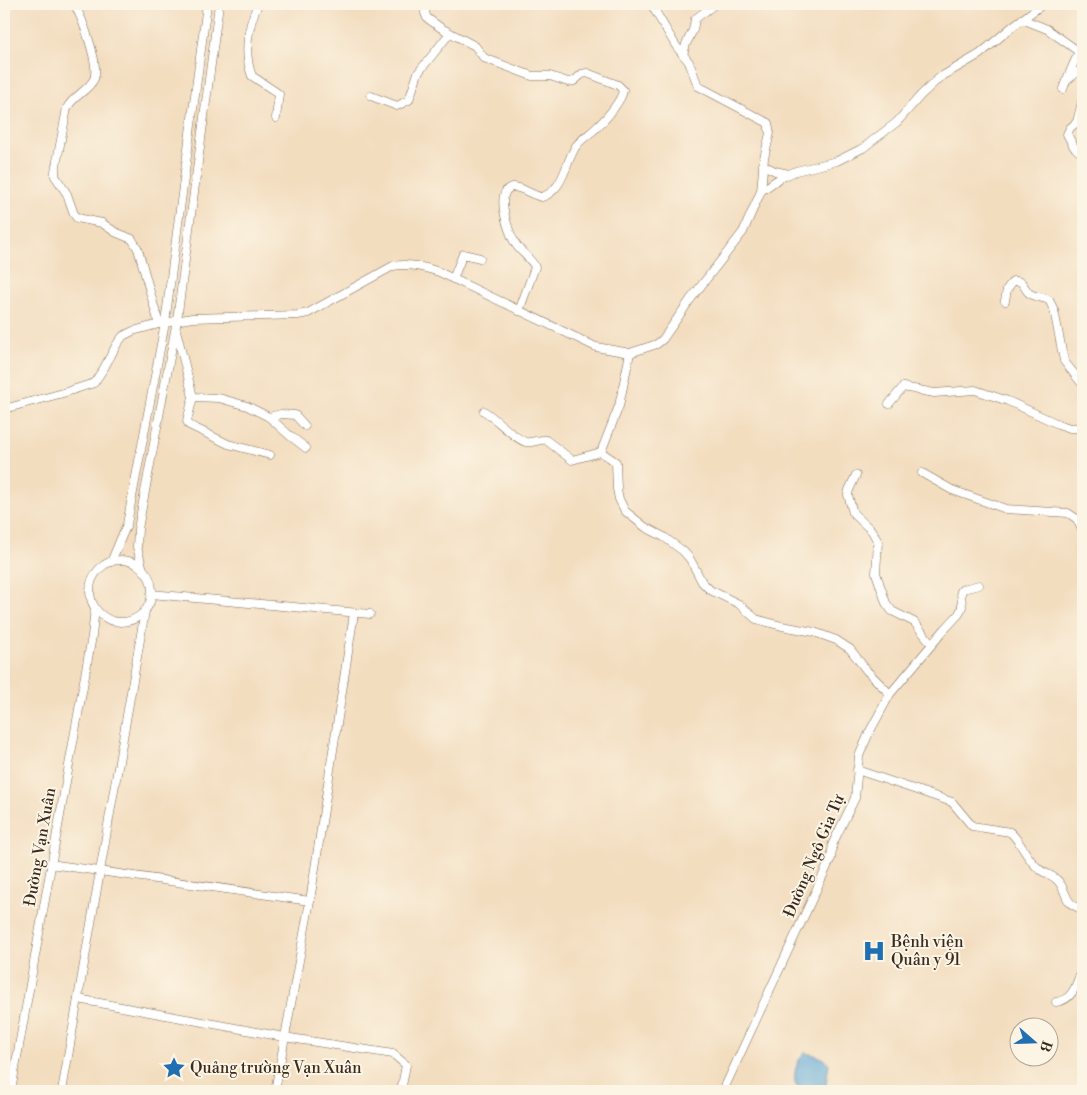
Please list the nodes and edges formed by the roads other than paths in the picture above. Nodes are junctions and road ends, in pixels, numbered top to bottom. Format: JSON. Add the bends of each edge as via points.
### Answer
{"nodes":[{"id":1,"x":74,"y":4,"type":"edge"},
{"id":2,"x":207,"y":4,"type":"edge"},
{"id":3,"x":219,"y":4,"type":"edge"},
{"id":4,"x":258,"y":4,"type":"edge"},
{"id":5,"x":426,"y":4,"type":"edge"},
{"id":6,"x":651,"y":4,"type":"edge"},
{"id":7,"x":715,"y":4,"type":"edge"},
{"id":8,"x":1041,"y":4,"type":"edge"},
{"id":9,"x":1022,"y":19,"type":"junction"},
{"id":10,"x":450,"y":33,"type":"junction"},
{"id":11,"x":683,"y":55,"type":"junction"},
{"id":12,"x":1083,"y":68,"type":"edge"},
{"id":13,"x":371,"y":96,"type":"dead end"},
{"id":14,"x":1082,"y":102,"type":"edge"},
{"id":15,"x":276,"y":118,"type":"dead end"},
{"id":16,"x":1083,"y":155,"type":"edge"},
{"id":17,"x":763,"y":165,"type":"junction"},
{"id":18,"x":789,"y":174,"type":"junction"},
{"id":19,"x":761,"y":191,"type":"junction"},
{"id":20,"x":480,"y":258,"type":"dead end"},
{"id":21,"x":453,"y":279,"type":"junction"},
{"id":22,"x":1005,"y":301,"type":"dead end"},
{"id":23,"x":519,"y":311,"type":"junction"},
{"id":24,"x":162,"y":323,"type":"junction"},
{"id":25,"x":176,"y":324,"type":"junction"},
{"id":26,"x":630,"y":353,"type":"junction"},
{"id":27,"x":1083,"y":385,"type":"edge"},
{"id":28,"x":193,"y":397,"type":"junction"},
{"id":29,"x":889,"y":404,"type":"dead end"},
{"id":30,"x":4,"y":408,"type":"edge"},
{"id":31,"x":484,"y":411,"type":"dead end"},
{"id":32,"x":269,"y":417,"type":"junction"},
{"id":33,"x":1083,"y":425,"type":"edge"},
{"id":34,"x":305,"y":426,"type":"dead end"},
{"id":35,"x":306,"y":448,"type":"dead end"},
{"id":36,"x":602,"y":452,"type":"junction"},
{"id":37,"x":270,"y":455,"type":"dead end"},
{"id":38,"x":922,"y":473,"type":"dead end"},
{"id":39,"x":856,"y":475,"type":"dead end"},
{"id":40,"x":1083,"y":532,"type":"edge"},
{"id":41,"x":111,"y":562,"type":"junction"},
{"id":42,"x":144,"y":570,"type":"junction"},
{"id":43,"x":979,"y":585,"type":"dead end"},
{"id":44,"x":151,"y":594,"type":"junction"},
{"id":45,"x":95,"y":608,"type":"junction"},
{"id":46,"x":145,"y":611,"type":"junction"},
{"id":47,"x":354,"y":613,"type":"junction"},
{"id":48,"x":370,"y":614,"type":"dead end"},
{"id":49,"x":932,"y":644,"type":"junction"},
{"id":50,"x":890,"y":694,"type":"junction"},
{"id":51,"x":857,"y":770,"type":"junction"},
{"id":52,"x":50,"y":864,"type":"junction"},
{"id":53,"x":99,"y":870,"type":"junction"},
{"id":54,"x":310,"y":901,"type":"junction"},
{"id":55,"x":1083,"y":909,"type":"edge"},
{"id":56,"x":1083,"y":965,"type":"edge"},
{"id":57,"x":78,"y":999,"type":"junction"},
{"id":58,"x":1056,"y":1002,"type":"dead end"},
{"id":59,"x":284,"y":1037,"type":"junction"},
{"id":60,"x":11,"y":1091,"type":"edge"},
{"id":61,"x":62,"y":1091,"type":"edge"},
{"id":62,"x":275,"y":1091,"type":"edge"},
{"id":63,"x":401,"y":1091,"type":"edge"},
{"id":64,"x":723,"y":1091,"type":"edge"}],
"edges":[{"from":1,"to":24,"type":"street","via":[[89,41],[95,73],[93,81],[67,108],[55,176],[77,218],[102,223],[132,239]]},
{"from":2,"to":24,"type":"street"},
{"from":3,"to":25,"type":"street"},
{"from":4,"to":15,"type":"street","via":[[247,49],[252,76],[279,94]]},
{"from":5,"to":10,"type":"street","via":[[428,18]]},
{"from":6,"to":11,"type":"street"},
{"from":7,"to":11,"type":"street","via":[[695,19]]},
{"from":8,"to":9,"type":"street"},
{"from":9,"to":12,"type":"street","via":[[1047,29],[1078,51],[1065,85]]},
{"from":9,"to":18,"type":"street","via":[[980,54],[939,78],[897,122],[863,148],[837,161]]},
{"from":10,"to":13,"type":"street","via":[[418,73],[409,100],[397,106]]},
{"from":10,"to":23,"type":"street","via":[[475,46],[484,58],[532,76],[550,76],[571,82],[587,73],[623,90],[621,98],[602,122],[577,145],[551,193],[542,197],[514,187],[504,192],[503,206],[510,233],[535,267]]},
{"from":11,"to":17,"type":"street","via":[[698,86],[768,123],[770,133]]},
{"from":14,"to":16,"type":"street","via":[[1077,122],[1067,134]]},
{"from":17,"to":18,"type":"street"},
{"from":17,"to":19,"type":"street"},
{"from":18,"to":19,"type":"street"},
{"from":19,"to":26,"type":"street","via":[[743,232],[664,339]]},
{"from":20,"to":21,"type":"street","via":[[463,254]]},
{"from":21,"to":23,"type":"street"},
{"from":21,"to":25,"type":"street","via":[[416,265],[393,266],[308,313]]},
{"from":22,"to":27,"type":"street","via":[[1007,289],[1019,280],[1029,293],[1049,300],[1064,360]]},
{"from":23,"to":26,"type":"street","via":[[596,347]]},
{"from":24,"to":25,"type":"street"},
{"from":24,"to":30,"type":"street","via":[[123,336],[94,382]]},
{"from":24,"to":41,"type":"street","via":[[127,524]]},
{"from":25,"to":28,"type":"street"},
{"from":25,"to":42,"type":"street","via":[[138,529],[137,547]]},
{"from":26,"to":36,"type":"street","via":[[619,406]]},
{"from":28,"to":32,"type":"street","via":[[225,399]]},
{"from":28,"to":37,"type":"street","via":[[187,421],[189,425],[228,444]]},
{"from":29,"to":33,"type":"street","via":[[903,387],[934,394],[972,390],[1008,401],[1064,426],[1078,428]]},
{"from":31,"to":36,"type":"street","via":[[522,440],[546,440],[572,460]]},
{"from":32,"to":34,"type":"street","via":[[295,415]]},
{"from":32,"to":35,"type":"street"},
{"from":36,"to":50,"type":"street","via":[[616,462],[620,502],[628,514],[687,555],[710,590],[739,604],[756,619],[836,640],[850,649],[867,672]]},
{"from":38,"to":40,"type":"street","via":[[952,490],[1006,508],[1068,513],[1077,519]]},
{"from":39,"to":49,"type":"street","via":[[848,495],[853,513],[872,530],[878,542],[876,573],[886,603],[892,611],[914,622]]},
{"from":41,"to":42,"type":"street","via":[[122,560]]},
{"from":41,"to":45,"type":"street","via":[[103,566],[92,581],[91,600]]},
{"from":42,"to":44,"type":"street","via":[[150,581]]},
{"from":43,"to":49,"type":"street","name":"Đường Ngô Gia Tự","via":[[961,591],[962,611]]},
{"from":44,"to":46,"type":"street"},
{"from":44,"to":47,"type":"street"},
{"from":45,"to":46,"type":"street","via":[[101,615],[119,622],[129,621]]},
{"from":45,"to":52,"type":"street","name":"Đường Vạn Xuân"},
{"from":46,"to":53,"type":"street"},
{"from":47,"to":48,"type":"street"},
{"from":47,"to":54,"type":"street"},
{"from":49,"to":50,"type":"street","name":"Đường Ngô Gia Tự"},
{"from":50,"to":51,"type":"street","name":"Đường Ngô Gia Tự","via":[[859,756]]},
{"from":51,"to":55,"type":"street","via":[[952,802],[972,826],[1010,832],[1039,869],[1059,882],[1071,905]]},
{"from":51,"to":64,"type":"street","name":"Đường Ngô Gia Tự","via":[[855,798],[833,844],[831,858]]},
{"from":52,"to":53,"type":"street"},
{"from":52,"to":60,"type":"street","name":"Đường Vạn Xuân"},
{"from":53,"to":54,"type":"street"},
{"from":53,"to":57,"type":"street"},
{"from":54,"to":59,"type":"street"},
{"from":56,"to":58,"type":"street","via":[[1070,998]]},
{"from":57,"to":59,"type":"street"},
{"from":57,"to":61,"type":"street"},
{"from":59,"to":62,"type":"street"},
{"from":59,"to":63,"type":"street","via":[[393,1054],[406,1065]]}]}
